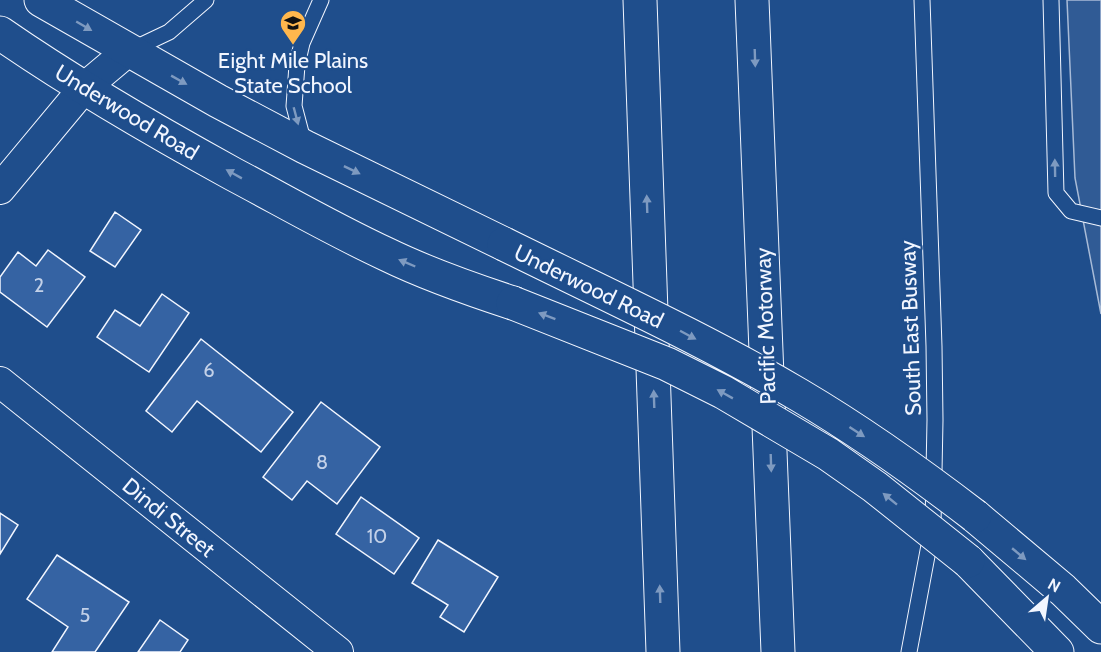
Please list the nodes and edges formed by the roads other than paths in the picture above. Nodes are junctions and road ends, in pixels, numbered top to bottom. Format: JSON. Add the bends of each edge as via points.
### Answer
{"nodes":[{"id":1,"x":40,"y":0,"type":"edge"},
{"id":2,"x":206,"y":0,"type":"edge"},
{"id":3,"x":321,"y":0,"type":"edge"},
{"id":4,"x":640,"y":0,"type":"edge"},
{"id":5,"x":752,"y":0,"type":"edge"},
{"id":6,"x":922,"y":0,"type":"edge"},
{"id":7,"x":1051,"y":0,"type":"edge"},
{"id":8,"x":0,"y":33,"type":"edge"},
{"id":9,"x":128,"y":51,"type":"junction"},
{"id":10,"x":84,"y":88,"type":"junction"},
{"id":11,"x":305,"y":147,"type":"junction"},
{"id":12,"x":0,"y":189,"type":"edge"},
{"id":13,"x":1101,"y":218,"type":"edge"},
{"id":14,"x":0,"y":382,"type":"edge"},
{"id":15,"x":1101,"y":627,"type":"edge"},
{"id":16,"x":338,"y":652,"type":"edge"},
{"id":17,"x":663,"y":652,"type":"edge"},
{"id":18,"x":778,"y":652,"type":"edge"},
{"id":19,"x":909,"y":652,"type":"edge"},
{"id":20,"x":1057,"y":652,"type":"edge"}],
"edges":[{"from":1,"to":9,"type":"main road","name":"Underwood Road","one_way":true},
{"from":2,"to":9,"type":"lane","via":[[169,32]]},
{"from":3,"to":11,"type":"lane","one_way":true,"via":[[297,65],[294,106]]},
{"from":17,"to":4,"type":"main road","one_way":true},
{"from":5,"to":18,"type":"main road","name":"Pacific Motorway","one_way":true},
{"from":6,"to":19,"type":"lane","name":"South East Busway","via":[[934,346],[933,524]]},
{"from":13,"to":7,"type":"lane","one_way":true,"via":[[1071,211],[1056,193]]},
{"from":8,"to":10,"type":"main road","name":"Underwood Road"},
{"from":9,"to":10,"type":"street"},
{"from":9,"to":11,"type":"main road","name":"Underwood Road","one_way":true},
{"from":10,"to":12,"type":"street"},
{"from":20,"to":10,"type":"main road","name":"Underwood Road","one_way":true,"bridge":true,"via":[[968,561],[875,487],[828,454],[723,392],[667,364],[461,286],[365,244],[191,152]]},
{"from":11,"to":15,"type":"main road","name":"Underwood Road","one_way":true,"bridge":true,"via":[[676,329],[799,395],[944,492],[1063,590]]},
{"from":14,"to":16,"type":"street","name":"Dindi Street"}]}
